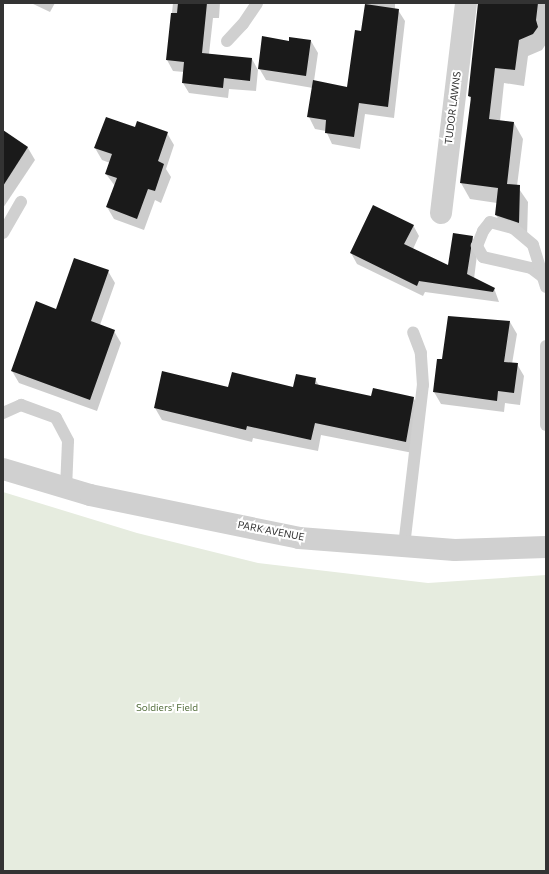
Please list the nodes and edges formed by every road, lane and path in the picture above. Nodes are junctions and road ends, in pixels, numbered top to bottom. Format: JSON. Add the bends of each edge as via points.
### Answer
{"nodes":[{"id":1,"x":257,"y":3,"type":"edge"},
{"id":2,"x":466,"y":3,"type":"edge"},
{"id":3,"x":227,"y":41,"type":"dead end"},
{"id":4,"x":21,"y":202,"type":"dead end"},
{"id":5,"x":441,"y":213,"type":"dead end"},
{"id":6,"x":3,"y":233,"type":"edge"},
{"id":7,"x":544,"y":282,"type":"edge"},
{"id":8,"x":413,"y":332,"type":"dead end"},
{"id":9,"x":546,"y":346,"type":"edge"},
{"id":10,"x":3,"y":413,"type":"edge"},
{"id":11,"x":546,"y":425,"type":"edge"},
{"id":12,"x":3,"y":469,"type":"edge"},
{"id":13,"x":66,"y":488,"type":"junction"},
{"id":14,"x":404,"y":546,"type":"junction"},
{"id":15,"x":546,"y":547,"type":"edge"}],
"edges":[{"from":1,"to":3,"type":"lane","via":[[244,24]]},
{"from":2,"to":5,"type":"street","name":"TUDOR LAWNS"},
{"from":4,"to":6,"type":"lane"},
{"from":7,"to":7,"type":"lane","via":[[531,268],[483,257],[477,246],[490,222],[513,228],[533,245]]},
{"from":8,"to":14,"type":"lane","via":[[421,353],[423,385]]},
{"from":9,"to":11,"type":"lane"},
{"from":10,"to":13,"type":"lane","via":[[21,405],[56,418],[68,441]]},
{"from":12,"to":13,"type":"street","name":"PARK AVENUE"},
{"from":13,"to":14,"type":"street","name":"PARK AVENUE","via":[[299,538]]},
{"from":14,"to":15,"type":"street","name":"PARK AVENUE","via":[[455,550]]}]}
